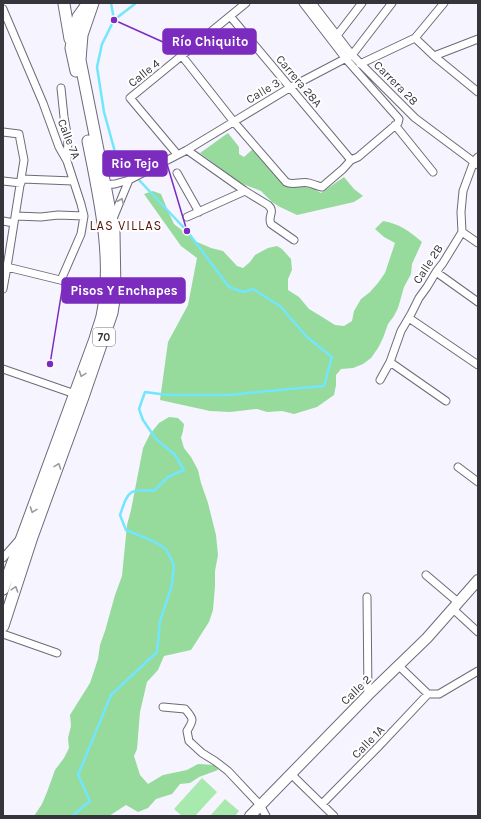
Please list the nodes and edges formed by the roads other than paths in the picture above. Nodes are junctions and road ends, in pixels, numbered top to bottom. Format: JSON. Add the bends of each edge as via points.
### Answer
{"nodes":[{"id":1,"x":88,"y":3,"type":"edge"},
{"id":2,"x":94,"y":3,"type":"edge"},
{"id":3,"x":246,"y":3,"type":"edge"},
{"id":4,"x":303,"y":3,"type":"edge"},
{"id":5,"x":362,"y":3,"type":"edge"},
{"id":6,"x":392,"y":3,"type":"edge"},
{"id":7,"x":444,"y":3,"type":"edge"},
{"id":8,"x":64,"y":4,"type":"edge"},
{"id":9,"x":314,"y":7,"type":"edge"},
{"id":10,"x":3,"y":9,"type":"edge"},
{"id":11,"x":230,"y":16,"type":"junction"},
{"id":12,"x":82,"y":19,"type":"junction"},
{"id":13,"x":335,"y":38,"type":"junction"},
{"id":14,"x":415,"y":38,"type":"junction"},
{"id":15,"x":478,"y":39,"type":"edge"},
{"id":16,"x":71,"y":48,"type":"junction"},
{"id":17,"x":182,"y":56,"type":"junction"},
{"id":18,"x":434,"y":56,"type":"junction"},
{"id":19,"x":349,"y":57,"type":"junction"},
{"id":20,"x":360,"y":64,"type":"junction"},
{"id":21,"x":291,"y":87,"type":"junction"},
{"id":22,"x":61,"y":88,"type":"dead end"},
{"id":23,"x":478,"y":92,"type":"edge"},
{"id":24,"x":234,"y":122,"type":"junction"},
{"id":25,"x":397,"y":123,"type":"junction"},
{"id":26,"x":3,"y":132,"type":"edge"},
{"id":27,"x":187,"y":150,"type":"junction"},
{"id":28,"x":177,"y":154,"type":"junction"},
{"id":29,"x":351,"y":160,"type":"junction"},
{"id":30,"x":67,"y":161,"type":"junction"},
{"id":31,"x":477,"y":161,"type":"edge"},
{"id":32,"x":434,"y":172,"type":"dead end"},
{"id":33,"x":177,"y":173,"type":"dead end"},
{"id":34,"x":130,"y":180,"type":"junction"},
{"id":35,"x":3,"y":181,"type":"edge"},
{"id":36,"x":22,"y":181,"type":"junction"},
{"id":37,"x":73,"y":181,"type":"junction"},
{"id":38,"x":101,"y":186,"type":"junction"},
{"id":39,"x":245,"y":191,"type":"junction"},
{"id":40,"x":199,"y":212,"type":"junction"},
{"id":41,"x":84,"y":216,"type":"junction"},
{"id":42,"x":187,"y":217,"type":"dead end"},
{"id":43,"x":15,"y":219,"type":"junction"},
{"id":44,"x":3,"y":221,"type":"edge"},
{"id":45,"x":112,"y":221,"type":"junction"},
{"id":46,"x":462,"y":232,"type":"junction"},
{"id":47,"x":294,"y":240,"type":"dead end"},
{"id":48,"x":478,"y":243,"type":"edge"},
{"id":49,"x":7,"y":267,"type":"junction"},
{"id":50,"x":436,"y":272,"type":"junction"},
{"id":51,"x":4,"y":275,"type":"edge"},
{"id":52,"x":61,"y":280,"type":"junction"},
{"id":53,"x":3,"y":289,"type":"edge"},
{"id":54,"x":105,"y":291,"type":"junction"},
{"id":55,"x":478,"y":302,"type":"edge"},
{"id":56,"x":409,"y":318,"type":"junction"},
{"id":57,"x":390,"y":362,"type":"junction"},
{"id":58,"x":478,"y":364,"type":"edge"},
{"id":59,"x":3,"y":369,"type":"edge"},
{"id":60,"x":380,"y":380,"type":"dead end"},
{"id":61,"x":75,"y":394,"type":"junction"},
{"id":62,"x":446,"y":401,"type":"dead end"},
{"id":63,"x":458,"y":467,"type":"dead end"},
{"id":64,"x":478,"y":482,"type":"edge"},
{"id":65,"x":23,"y":535,"type":"junction"},
{"id":66,"x":3,"y":558,"type":"edge"},
{"id":67,"x":426,"y":575,"type":"dead end"},
{"id":68,"x":478,"y":580,"type":"edge"},
{"id":69,"x":3,"y":589,"type":"edge"},
{"id":70,"x":367,"y":597,"type":"dead end"},
{"id":71,"x":456,"y":606,"type":"junction"},
{"id":72,"x":3,"y":626,"type":"edge"},
{"id":73,"x":478,"y":632,"type":"edge"},
{"id":74,"x":3,"y":634,"type":"edge"},
{"id":75,"x":57,"y":653,"type":"dead end"},
{"id":76,"x":399,"y":666,"type":"junction"},
{"id":77,"x":478,"y":671,"type":"edge"},
{"id":78,"x":428,"y":694,"type":"junction"},
{"id":79,"x":368,"y":695,"type":"junction"},
{"id":80,"x":163,"y":707,"type":"dead end"},
{"id":81,"x":291,"y":774,"type":"junction"},
{"id":82,"x":322,"y":804,"type":"junction"},
{"id":83,"x":260,"y":805,"type":"junction"},
{"id":84,"x":250,"y":816,"type":"edge"},
{"id":85,"x":266,"y":816,"type":"edge"},
{"id":86,"x":334,"y":816,"type":"edge"}],
"edges":[{"from":1,"to":12,"type":"main road","number":"70"},
{"from":2,"to":12,"type":"main road","number":"70"},
{"from":3,"to":11,"type":"street","name":"Calle 4"},
{"from":4,"to":9,"type":"street","name":"Carrera 28"},
{"from":5,"to":13,"type":"street"},
{"from":6,"to":19,"type":"street","name":"Calle 3"},
{"from":7,"to":14,"type":"street"},
{"from":8,"to":12,"type":"main road","via":[[70,12]]},
{"from":8,"to":16,"type":"main road"},
{"from":9,"to":13,"type":"street","name":"Carrera 28"},
{"from":10,"to":30,"type":"street","name":"Calle 7A"},
{"from":11,"to":17,"type":"street","name":"Calle 4"},
{"from":11,"to":21,"type":"street","name":"Carrera 28A"},
{"from":12,"to":16,"type":"main road","number":"70","via":[[74,30]]},
{"from":12,"to":38,"type":"main road","number":"70","via":[[80,60]]},
{"from":13,"to":19,"type":"street","name":"Carrera 28"},
{"from":14,"to":18,"type":"street"},
{"from":14,"to":20,"type":"street"},
{"from":15,"to":18,"type":"street"},
{"from":16,"to":38,"type":"main road","number":"70"},
{"from":17,"to":24,"type":"street"},
{"from":17,"to":28,"type":"street","name":"Calle 4","via":[[130,98]]},
{"from":18,"to":23,"type":"street"},
{"from":19,"to":20,"type":"street","name":"Carrera 28"},
{"from":19,"to":21,"type":"street","name":"Calle 3"},
{"from":19,"to":25,"type":"street","name":"Carrera 28","via":[[399,119]]},
{"from":20,"to":31,"type":"street","name":"Carrera 28","via":[[415,118]]},
{"from":21,"to":24,"type":"street","name":"Calle 3"},
{"from":21,"to":29,"type":"street","name":"Carrera 28A"},
{"from":22,"to":30,"type":"street","via":[[68,139]]},
{"from":24,"to":27,"type":"street","name":"Calle 3"},
{"from":24,"to":29,"type":"street","via":[[289,184],[309,183],[322,187]]},
{"from":25,"to":29,"type":"street"},
{"from":25,"to":32,"type":"street","name":"Carrera 28"},
{"from":26,"to":36,"type":"street","via":[[19,134],[24,160]]},
{"from":27,"to":28,"type":"street","name":"Calle 3"},
{"from":27,"to":39,"type":"street"},
{"from":28,"to":34,"type":"street","name":"Calle 3"},
{"from":30,"to":37,"type":"street","name":"Calle 7A"},
{"from":31,"to":46,"type":"street","via":[[463,191]]},
{"from":33,"to":40,"type":"street"},
{"from":34,"to":38,"type":"street","name":"Calle 3"},
{"from":45,"to":34,"type":"street","one_way":true},
{"from":35,"to":36,"type":"street"},
{"from":36,"to":37,"type":"street"},
{"from":36,"to":43,"type":"street"},
{"from":37,"to":41,"type":"street","name":"Calle 7A"},
{"from":38,"to":45,"type":"main road","number":"70"},
{"from":38,"to":54,"type":"main road","number":"70","via":[[107,262]]},
{"from":39,"to":40,"type":"street"},
{"from":39,"to":47,"type":"street","via":[[271,207],[271,224]]},
{"from":40,"to":42,"type":"street"},
{"from":41,"to":43,"type":"street","via":[[58,215]]},
{"from":41,"to":52,"type":"street","name":"Calle 7A","via":[[81,234]]},
{"from":43,"to":44,"type":"street"},
{"from":43,"to":49,"type":"street"},
{"from":72,"to":45,"type":"main road","number":"70","one_way":true,"via":[[112,313],[115,292]]},
{"from":46,"to":48,"type":"street"},
{"from":46,"to":50,"type":"street","name":"Calle 2B"},
{"from":49,"to":51,"type":"street"},
{"from":49,"to":52,"type":"street"},
{"from":50,"to":55,"type":"street"},
{"from":50,"to":56,"type":"street","name":"Calle 2B","via":[[418,298]]},
{"from":51,"to":53,"type":"street"},
{"from":52,"to":54,"type":"street"},
{"from":54,"to":61,"type":"main road","number":"70","one_way":true,"via":[[102,316]]},
{"from":56,"to":57,"type":"street","name":"Calle 2B","via":[[401,331]]},
{"from":56,"to":58,"type":"street"},
{"from":57,"to":60,"type":"street","name":"Calle 2B"},
{"from":57,"to":62,"type":"street"},
{"from":59,"to":61,"type":"street"},
{"from":61,"to":65,"type":"main road","number":"70","one_way":true},
{"from":63,"to":64,"type":"street"},
{"from":65,"to":66,"type":"street"},
{"from":65,"to":69,"type":"main road","number":"70"},
{"from":67,"to":71,"type":"street"},
{"from":68,"to":71,"type":"street","name":"Calle 2"},
{"from":70,"to":79,"type":"street"},
{"from":71,"to":73,"type":"street"},
{"from":71,"to":76,"type":"street","name":"Calle 2"},
{"from":74,"to":75,"type":"street"},
{"from":76,"to":78,"type":"street"},
{"from":76,"to":79,"type":"street","name":"Calle 2"},
{"from":77,"to":78,"type":"street","via":[[439,694]]},
{"from":78,"to":82,"type":"street","name":"Calle 1A"},
{"from":79,"to":81,"type":"street","name":"Calle 2"},
{"from":80,"to":83,"type":"street","via":[[185,709],[192,716],[187,731],[189,740],[228,772]]},
{"from":81,"to":82,"type":"street"},
{"from":81,"to":83,"type":"street","name":"Calle 2"},
{"from":82,"to":86,"type":"street"},
{"from":83,"to":84,"type":"street","name":"Calle 2"},
{"from":83,"to":85,"type":"street"}]}
